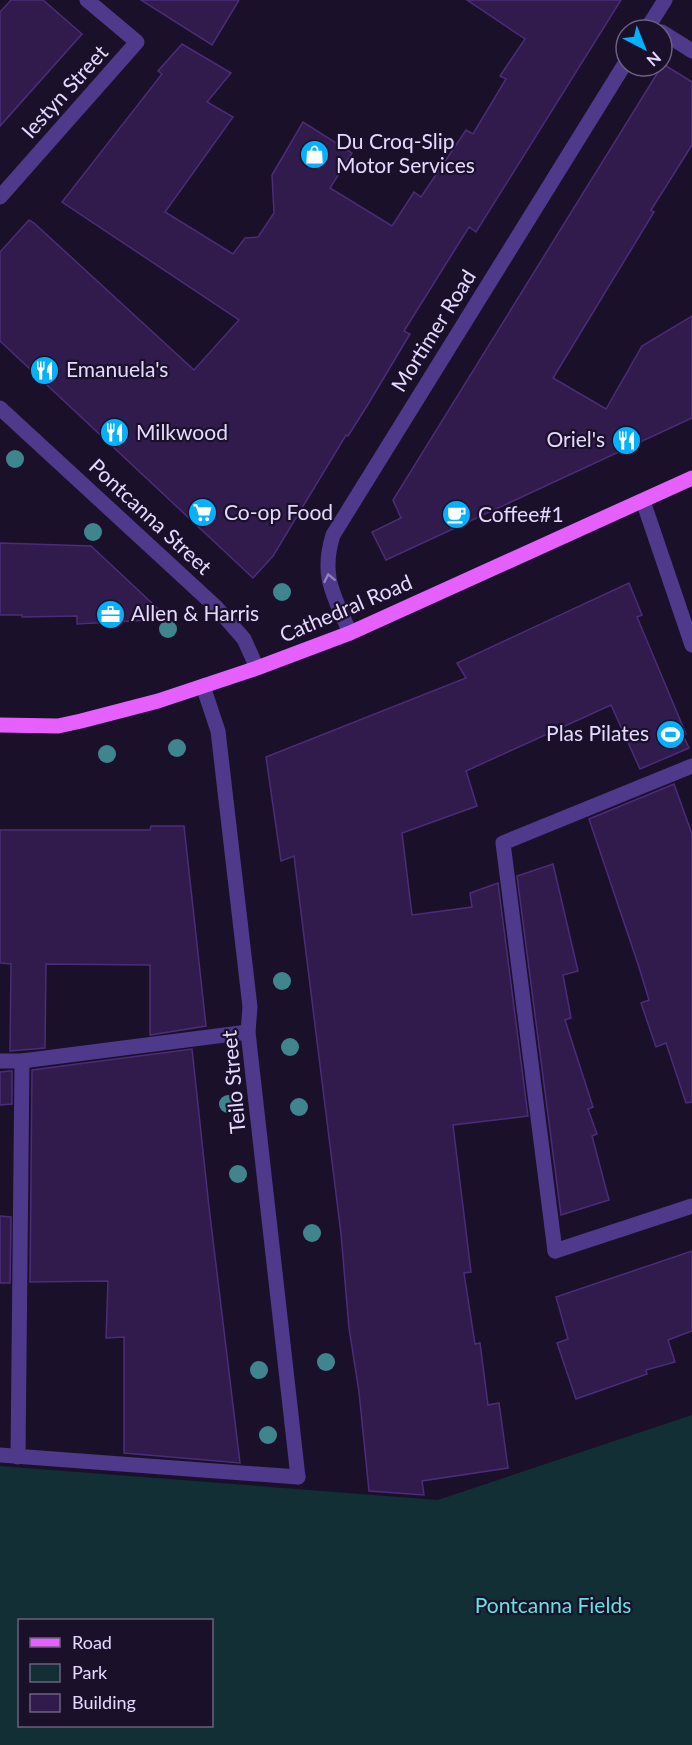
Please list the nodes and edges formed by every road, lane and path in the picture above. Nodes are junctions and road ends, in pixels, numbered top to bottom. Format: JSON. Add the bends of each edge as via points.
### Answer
{"nodes":[{"id":1,"x":87,"y":0,"type":"edge"},
{"id":2,"x":664,"y":0,"type":"edge"},
{"id":3,"x":658,"y":18,"type":"edge"},
{"id":4,"x":674,"y":41,"type":"edge"},
{"id":5,"x":692,"y":51,"type":"edge"},
{"id":6,"x":616,"y":78,"type":"edge"},
{"id":7,"x":0,"y":197,"type":"edge"},
{"id":8,"x":0,"y":408,"type":"edge"},
{"id":9,"x":692,"y":478,"type":"edge"},
{"id":10,"x":643,"y":501,"type":"junction"},
{"id":11,"x":350,"y":633,"type":"junction"},
{"id":12,"x":692,"y":645,"type":"edge"},
{"id":13,"x":257,"y":668,"type":"junction"},
{"id":14,"x":203,"y":686,"type":"junction"},
{"id":15,"x":0,"y":725,"type":"edge"},
{"id":16,"x":692,"y":766,"type":"edge"},
{"id":17,"x":248,"y":1032,"type":"junction"},
{"id":18,"x":0,"y":1061,"type":"edge"},
{"id":19,"x":22,"y":1061,"type":"junction"},
{"id":20,"x":692,"y":1206,"type":"edge"},
{"id":21,"x":0,"y":1455,"type":"edge"},
{"id":22,"x":18,"y":1456,"type":"junction"}],
"edges":[{"from":1,"to":7,"type":"street","name":"Iestyn Street","via":[[137,42]]},
{"from":2,"to":3,"type":"street"},
{"from":4,"to":5,"type":"street"},
{"from":11,"to":6,"type":"street","name":"Mortimer Road","one_way":true,"via":[[327,573],[327,554],[340,520]]},
{"from":8,"to":13,"type":"street","name":"Pontcanna Street","via":[[216,607],[244,639]]},
{"from":9,"to":10,"type":"main road","name":"Cathedral Road"},
{"from":10,"to":11,"type":"main road","name":"Cathedral Road"},
{"from":10,"to":12,"type":"street"},
{"from":11,"to":13,"type":"main road","name":"Cathedral Road"},
{"from":13,"to":14,"type":"main road","name":"Cathedral Road"},
{"from":14,"to":15,"type":"main road","name":"Cathedral Road","via":[[58,726]]},
{"from":14,"to":17,"type":"street","name":"Teilo Street","via":[[218,731],[250,1007]]},
{"from":16,"to":20,"type":"street","via":[[503,843],[555,1251]]},
{"from":17,"to":19,"type":"street"},
{"from":17,"to":22,"type":"street","name":"Teilo Street","via":[[298,1477]]},
{"from":18,"to":19,"type":"street"},
{"from":19,"to":22,"type":"street"},
{"from":21,"to":22,"type":"street"}]}
